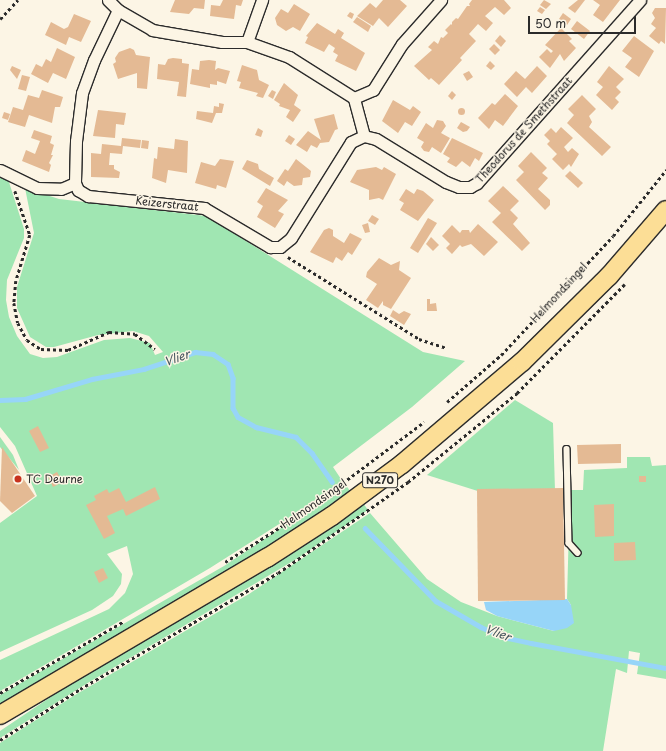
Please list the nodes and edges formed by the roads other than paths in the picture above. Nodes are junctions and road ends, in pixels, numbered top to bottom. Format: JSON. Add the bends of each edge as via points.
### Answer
{"nodes":[{"id":1,"x":108,"y":0,"type":"edge"},
{"id":2,"x":262,"y":0,"type":"edge"},
{"id":3,"x":441,"y":0,"type":"edge"},
{"id":4,"x":640,"y":0,"type":"edge"},
{"id":5,"x":118,"y":10,"type":"junction"},
{"id":6,"x":247,"y":42,"type":"junction"},
{"id":7,"x":354,"y":98,"type":"junction"},
{"id":8,"x":364,"y":136,"type":"junction"},
{"id":9,"x":0,"y":170,"type":"edge"},
{"id":10,"x":75,"y":183,"type":"junction"},
{"id":11,"x":666,"y":210,"type":"edge"},
{"id":12,"x":567,"y":449,"type":"dead end"},
{"id":13,"x":578,"y":553,"type":"dead end"},
{"id":14,"x":0,"y":715,"type":"edge"}],
"edges":[{"from":1,"to":5,"type":"street"},
{"from":2,"to":6,"type":"street"},
{"from":3,"to":7,"type":"street","via":[[402,44],[373,90]]},
{"from":4,"to":8,"type":"street","name":"Theodorus de Smethstraat","via":[[477,183],[470,187],[459,187],[446,182],[376,139]]},
{"from":5,"to":6,"type":"street","via":[[152,30],[222,42]]},
{"from":5,"to":10,"type":"street","via":[[94,60],[82,93],[76,141]]},
{"from":6,"to":7,"type":"street","via":[[289,57]]},
{"from":7,"to":8,"type":"street"},
{"from":8,"to":10,"type":"street","name":"Keizerstraat","via":[[351,142],[291,238],[280,247],[270,247],[204,208],[88,196],[78,190]]},
{"from":9,"to":10,"type":"street","via":[[37,188],[61,189]]},
{"from":11,"to":14,"type":"main road","name":"Helmondsingel","number":"N270","via":[[609,276],[522,362],[402,464],[332,516],[267,558]]},
{"from":12,"to":13,"type":"lane","via":[[569,543]]}]}
